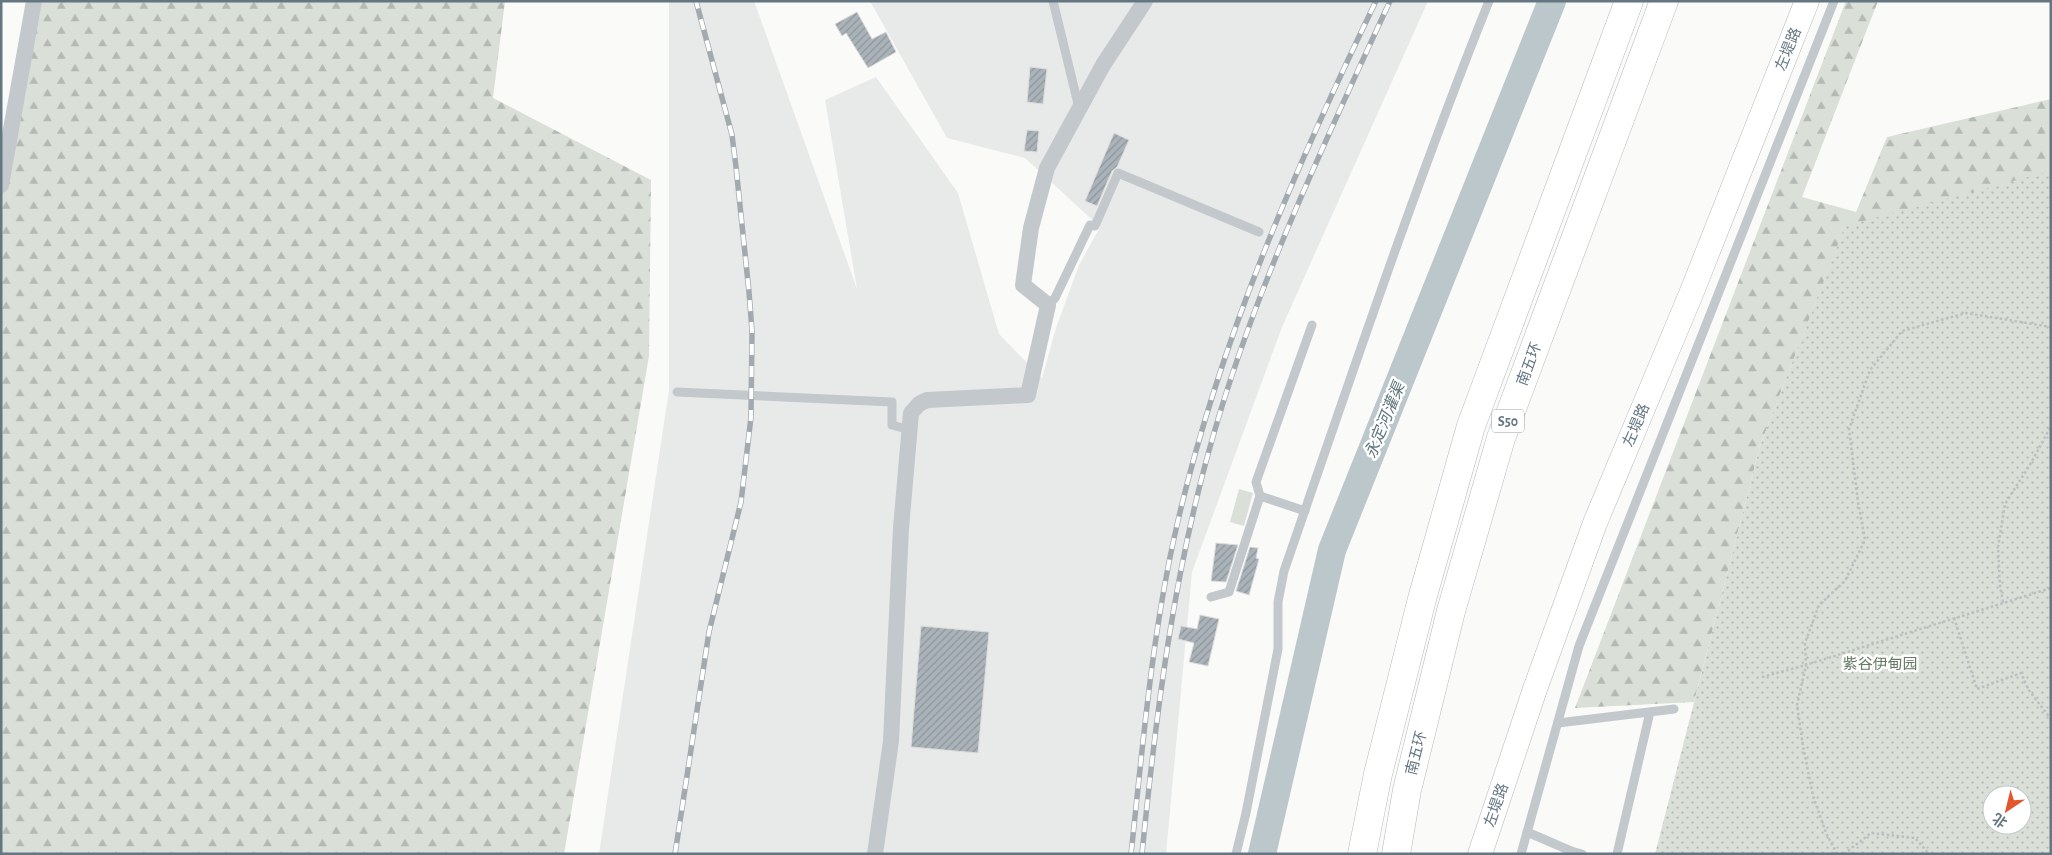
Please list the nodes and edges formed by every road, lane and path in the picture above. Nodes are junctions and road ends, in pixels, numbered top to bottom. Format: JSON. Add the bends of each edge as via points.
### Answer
{"nodes":[{"id":1,"x":34,"y":1,"type":"edge"},
{"id":2,"x":1054,"y":1,"type":"edge"},
{"id":3,"x":1146,"y":1,"type":"edge"},
{"id":4,"x":1489,"y":1,"type":"edge"},
{"id":5,"x":1629,"y":1,"type":"edge"},
{"id":6,"x":1664,"y":1,"type":"edge"},
{"id":7,"x":1807,"y":1,"type":"edge"},
{"id":8,"x":1834,"y":1,"type":"edge"},
{"id":9,"x":1079,"y":108,"type":"junction"},
{"id":10,"x":5,"y":148,"type":"edge"},
{"id":11,"x":1,"y":185,"type":"edge"},
{"id":12,"x":1259,"y":232,"type":"dead end"},
{"id":13,"x":1048,"y":305,"type":"junction"},
{"id":14,"x":1312,"y":325,"type":"dead end"},
{"id":15,"x":2051,"y":326,"type":"edge"},
{"id":16,"x":677,"y":392,"type":"dead end"},
{"id":17,"x":2051,"y":426,"type":"edge"},
{"id":18,"x":910,"y":430,"type":"junction"},
{"id":19,"x":1260,"y":496,"type":"junction"},
{"id":20,"x":1305,"y":511,"type":"junction"},
{"id":21,"x":2051,"y":588,"type":"edge"},
{"id":22,"x":1211,"y":597,"type":"dead end"},
{"id":23,"x":2003,"y":602,"type":"junction"},
{"id":24,"x":1954,"y":618,"type":"junction"},
{"id":25,"x":1806,"y":665,"type":"junction"},
{"id":26,"x":1762,"y":677,"type":"dead end"},
{"id":27,"x":1674,"y":709,"type":"dead end"},
{"id":28,"x":1650,"y":712,"type":"junction"},
{"id":29,"x":2051,"y":720,"type":"edge"},
{"id":30,"x":1558,"y":723,"type":"junction"},
{"id":31,"x":1527,"y":832,"type":"junction"},
{"id":32,"x":1571,"y":852,"type":"edge"},
{"id":33,"x":875,"y":854,"type":"edge"},
{"id":34,"x":1236,"y":854,"type":"edge"},
{"id":35,"x":1362,"y":854,"type":"edge"},
{"id":36,"x":1396,"y":854,"type":"edge"},
{"id":37,"x":1480,"y":854,"type":"edge"},
{"id":38,"x":1521,"y":854,"type":"edge"},
{"id":39,"x":1582,"y":854,"type":"edge"},
{"id":40,"x":1617,"y":854,"type":"edge"},
{"id":41,"x":1837,"y":854,"type":"edge"},
{"id":42,"x":1844,"y":854,"type":"edge"},
{"id":43,"x":1929,"y":854,"type":"edge"}],
"edges":[{"from":1,"to":10,"type":"street"},
{"from":2,"to":9,"type":"lane"},
{"from":3,"to":9,"type":"street"},
{"from":4,"to":20,"type":"lane","via":[[1364,338]]},
{"from":5,"to":35,"type":"highway","number":"S50","via":[[1471,426],[1420,609],[1378,774]]},
{"from":6,"to":36,"type":"highway","name":"南五环","number":"S50","via":[[1501,438],[1451,611],[1407,790]]},
{"from":7,"to":37,"type":"main road","name":"左堤路","via":[[1691,294],[1595,523]]},
{"from":8,"to":30,"type":"lane","via":[[1579,646]]},
{"from":9,"to":13,"type":"street","via":[[1046,168],[1031,228],[1023,285]]},
{"from":10,"to":11,"type":"street"},
{"from":12,"to":13,"type":"lane","via":[[1118,173],[1095,226],[1090,225],[1055,298]]},
{"from":13,"to":18,"type":"street","via":[[1028,395],[927,400],[911,413]]},
{"from":14,"to":19,"type":"lane","via":[[1256,482]]},
{"from":15,"to":25,"type":"path","via":[[1966,314],[1902,331],[1870,370],[1849,429],[1865,540],[1845,581],[1818,605],[1805,643]]},
{"from":16,"to":18,"type":"lane","via":[[892,402],[892,425]]},
{"from":17,"to":23,"type":"path","via":[[2005,504],[1998,547]]},
{"from":18,"to":33,"type":"street","via":[[891,741]]},
{"from":19,"to":20,"type":"lane"},
{"from":19,"to":22,"type":"lane","via":[[1229,592]]},
{"from":20,"to":34,"type":"lane","via":[[1284,570],[1278,602],[1278,649]]},
{"from":21,"to":23,"type":"path"},
{"from":23,"to":24,"type":"path"},
{"from":24,"to":25,"type":"path"},
{"from":24,"to":29,"type":"path","via":[[1977,689],[2021,673],[2028,689]]},
{"from":25,"to":26,"type":"path"},
{"from":25,"to":41,"type":"path","via":[[1797,705],[1803,746],[1813,796]]},
{"from":27,"to":28,"type":"lane"},
{"from":28,"to":30,"type":"lane"},
{"from":28,"to":40,"type":"lane"},
{"from":30,"to":31,"type":"lane"},
{"from":31,"to":32,"type":"lane"},
{"from":31,"to":38,"type":"lane"},
{"from":32,"to":39,"type":"lane"},
{"from":42,"to":43,"type":"path","via":[[1871,833],[1915,838]]}]}
